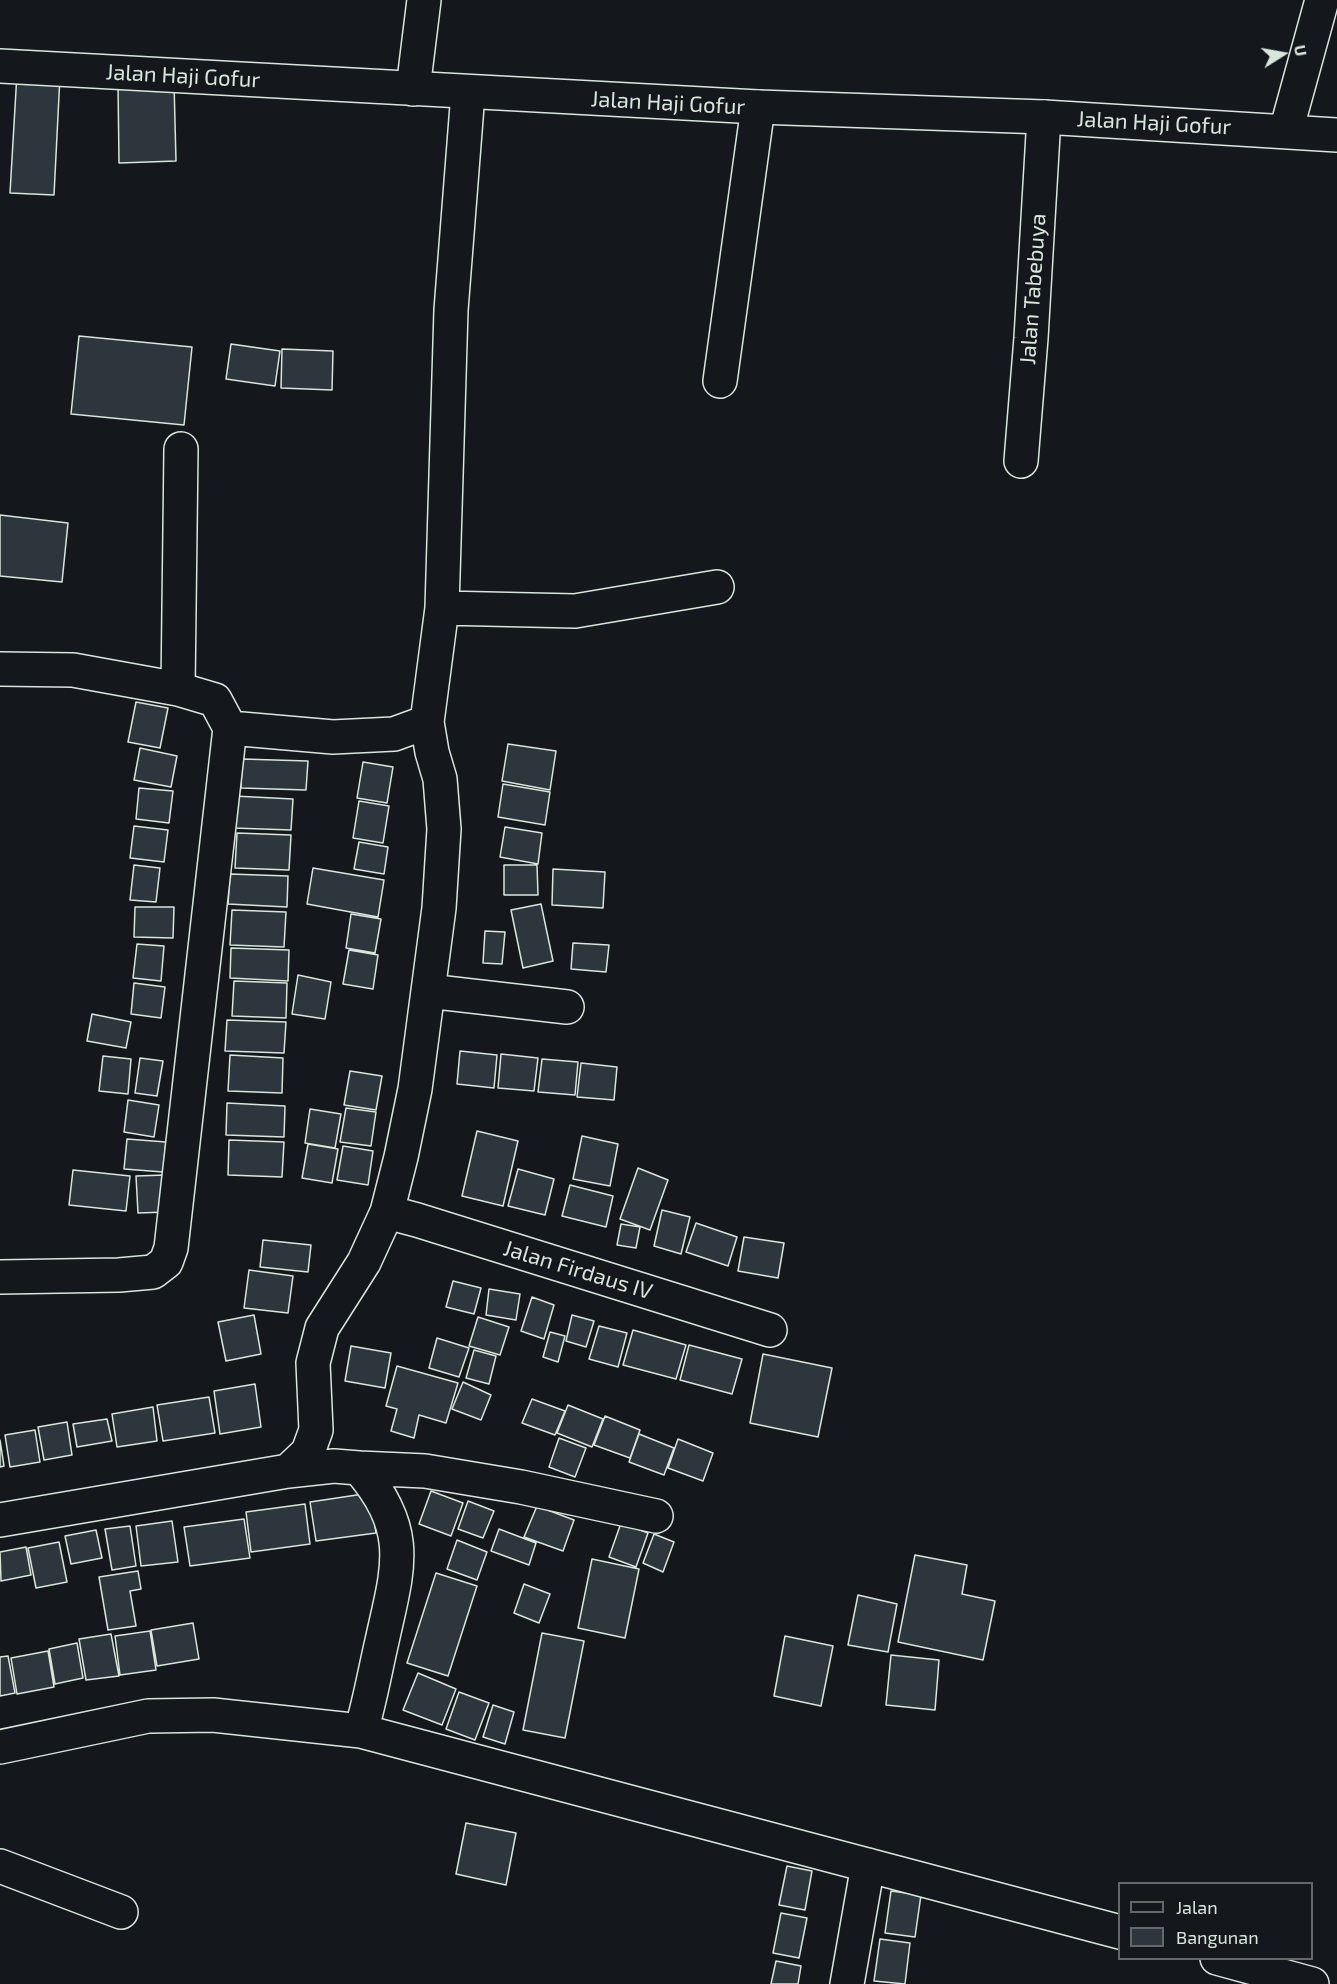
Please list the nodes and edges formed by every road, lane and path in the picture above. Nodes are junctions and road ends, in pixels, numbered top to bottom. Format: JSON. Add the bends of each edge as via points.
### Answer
{"nodes":[{"id":1,"x":424,"y":0,"type":"edge"},
{"id":2,"x":1322,"y":0,"type":"edge"},
{"id":3,"x":0,"y":66,"type":"edge"},
{"id":4,"x":413,"y":89,"type":"junction"},
{"id":5,"x":468,"y":93,"type":"junction"},
{"id":6,"x":758,"y":107,"type":"junction"},
{"id":7,"x":1044,"y":117,"type":"junction"},
{"id":8,"x":1286,"y":131,"type":"junction"},
{"id":9,"x":1337,"y":135,"type":"edge"},
{"id":10,"x":720,"y":381,"type":"dead end"},
{"id":11,"x":181,"y":449,"type":"dead end"},
{"id":12,"x":1021,"y":461,"type":"dead end"},
{"id":13,"x":717,"y":587,"type":"dead end"},
{"id":14,"x":442,"y":608,"type":"junction"},
{"id":15,"x":0,"y":669,"type":"edge"},
{"id":16,"x":178,"y":689,"type":"junction"},
{"id":17,"x":427,"y":722,"type":"junction"},
{"id":18,"x":230,"y":728,"type":"junction"},
{"id":19,"x":428,"y":992,"type":"junction"},
{"id":20,"x":567,"y":1007,"type":"dead end"},
{"id":21,"x":387,"y":1212,"type":"junction"},
{"id":22,"x":0,"y":1277,"type":"edge"},
{"id":23,"x":770,"y":1330,"type":"dead end"},
{"id":24,"x":359,"y":1468,"type":"junction"},
{"id":25,"x":288,"y":1471,"type":"junction"},
{"id":26,"x":656,"y":1516,"type":"dead end"},
{"id":27,"x":0,"y":1520,"type":"edge"},
{"id":28,"x":361,"y":1731,"type":"junction"},
{"id":29,"x":0,"y":1747,"type":"edge"},
{"id":30,"x":868,"y":1865,"type":"junction"},
{"id":31,"x":0,"y":1866,"type":"edge"},
{"id":32,"x":121,"y":1912,"type":"dead end"},
{"id":33,"x":1118,"y":1932,"type":"edge"},
{"id":34,"x":1221,"y":1960,"type":"edge"},
{"id":35,"x":848,"y":1984,"type":"edge"},
{"id":36,"x":1312,"y":1984,"type":"edge"}],
"edges":[{"from":1,"to":4,"type":"street"},
{"from":2,"to":8,"type":"street"},
{"from":3,"to":4,"type":"street","name":"Jalan Haji Gofur"},
{"from":4,"to":5,"type":"street","name":"Jalan Haji Gofur"},
{"from":5,"to":6,"type":"street","name":"Jalan Haji Gofur"},
{"from":5,"to":14,"type":"street","via":[[451,310]]},
{"from":6,"to":7,"type":"street","name":"Jalan Haji Gofur"},
{"from":6,"to":10,"type":"street"},
{"from":7,"to":8,"type":"street","name":"Jalan Haji Gofur"},
{"from":7,"to":12,"type":"street","name":"Jalan Tabebuya"},
{"from":8,"to":9,"type":"street","name":"Jalan Haji Gofur"},
{"from":11,"to":16,"type":"street"},
{"from":13,"to":14,"type":"street","via":[[575,611]]},
{"from":14,"to":17,"type":"street"},
{"from":15,"to":16,"type":"street","via":[[73,670]]},
{"from":16,"to":18,"type":"street","via":[[214,700]]},
{"from":17,"to":18,"type":"street","via":[[394,734],[333,737]]},
{"from":17,"to":19,"type":"street","via":[[440,779],[444,830]]},
{"from":18,"to":22,"type":"street","via":[[178,1195],[166,1262],[153,1272]]},
{"from":19,"to":20,"type":"street"},
{"from":19,"to":21,"type":"street","via":[[415,1089]]},
{"from":21,"to":23,"type":"street","name":"Jalan Firdaus IV"},
{"from":21,"to":25,"type":"street","via":[[364,1262],[322,1328],[313,1363],[316,1430],[308,1452]]},
{"from":24,"to":25,"type":"street","via":[[334,1466]]},
{"from":24,"to":26,"type":"street","via":[[425,1471]]},
{"from":24,"to":28,"type":"street","via":[[375,1487],[388,1513],[398,1560]]},
{"from":25,"to":27,"type":"street"},
{"from":28,"to":29,"type":"street","via":[[213,1715],[148,1716]]},
{"from":28,"to":30,"type":"street"},
{"from":30,"to":33,"type":"street"},
{"from":30,"to":35,"type":"street"},
{"from":31,"to":32,"type":"street"},
{"from":34,"to":36,"type":"street"}]}
